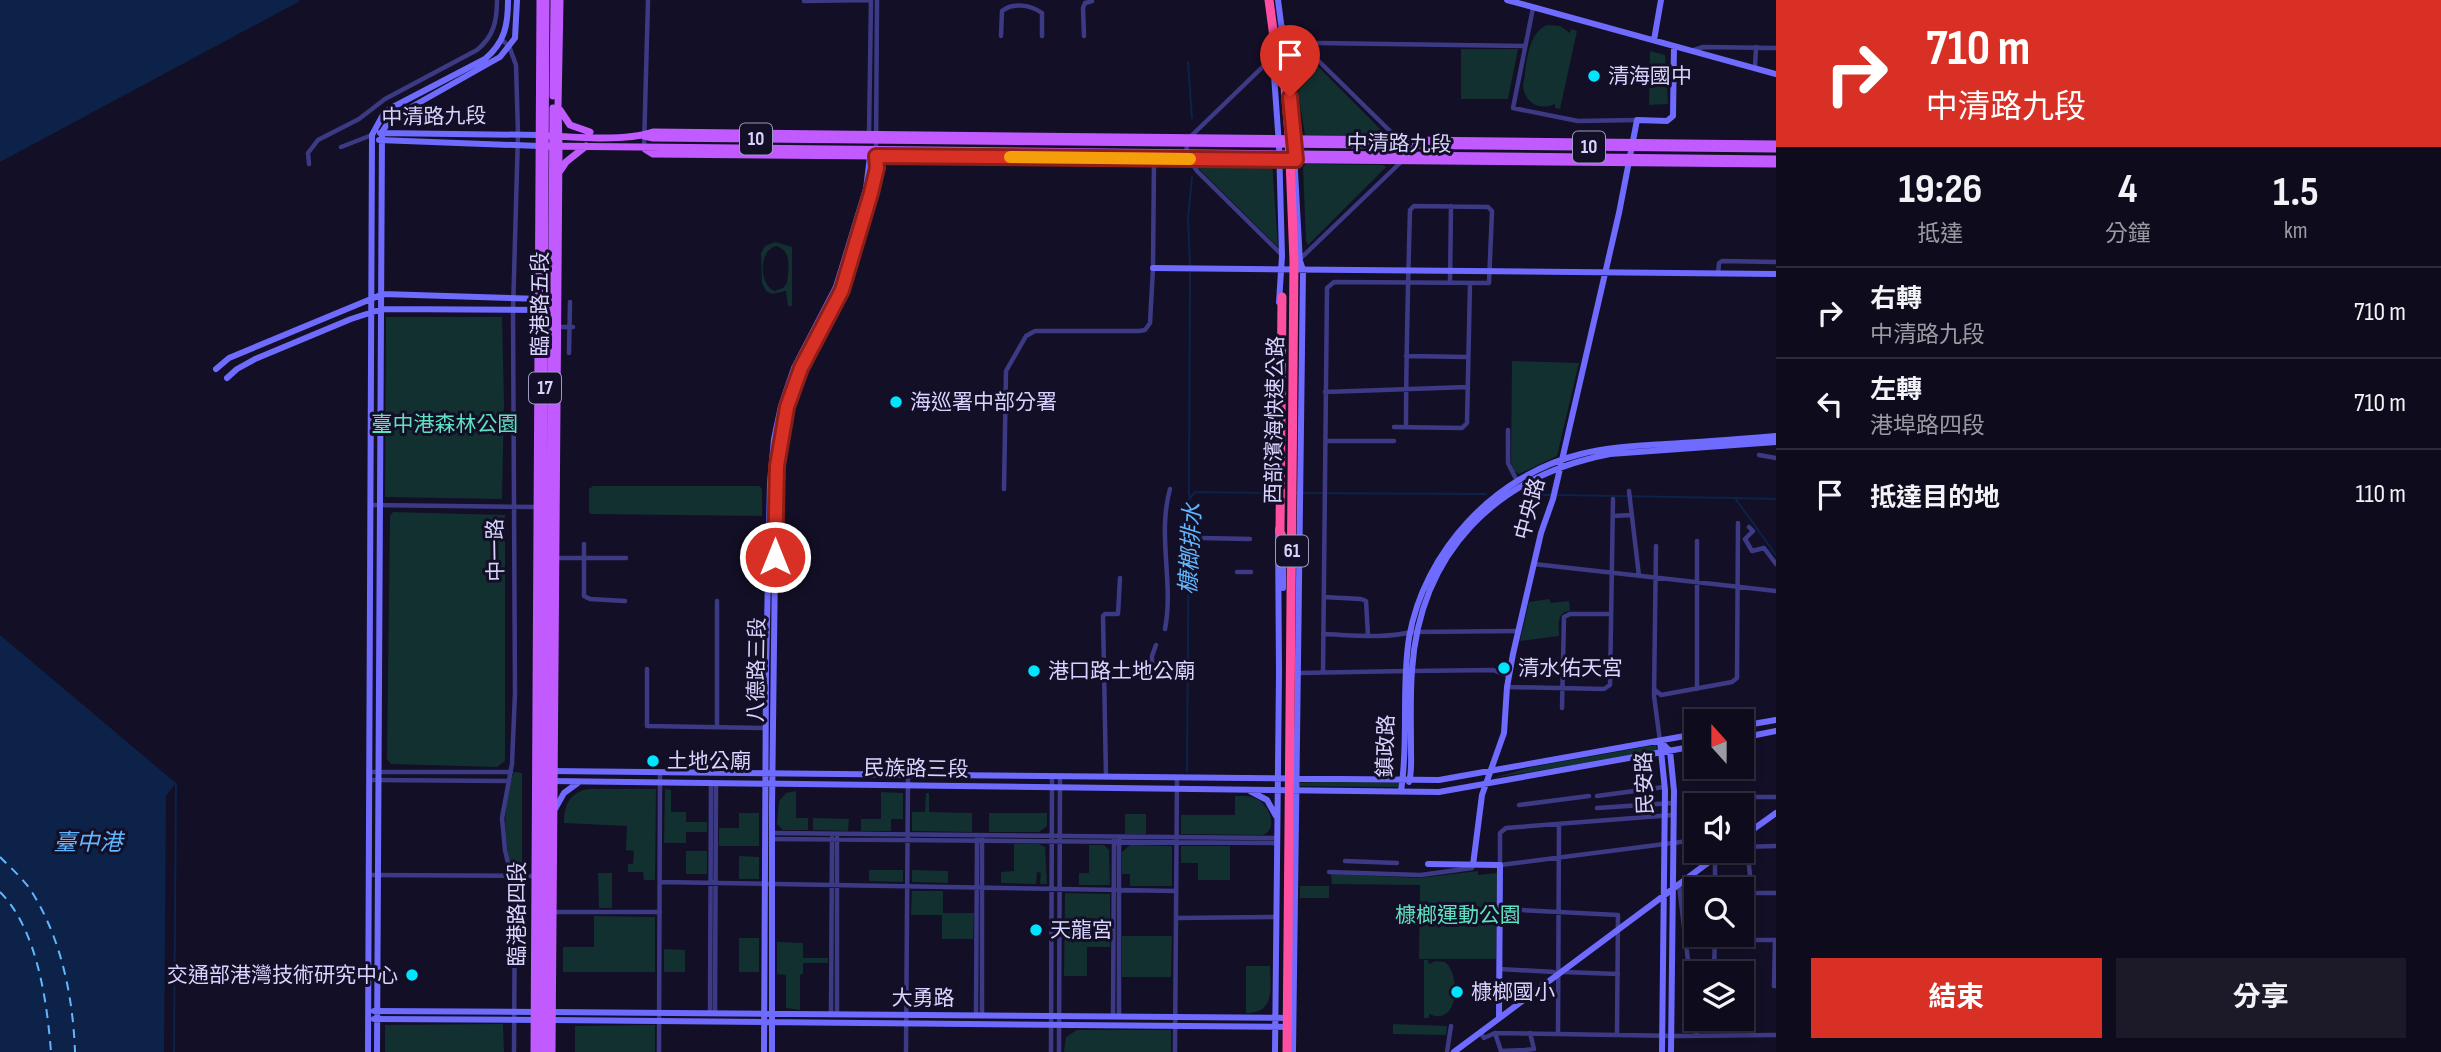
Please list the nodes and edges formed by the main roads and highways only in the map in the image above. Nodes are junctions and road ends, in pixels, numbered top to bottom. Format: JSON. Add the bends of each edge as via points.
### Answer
{"nodes":[{"id":1,"x":540,"y":0,"type":"edge"},
{"id":2,"x":546,"y":0,"type":"edge"},
{"id":3,"x":554,"y":0,"type":"edge"},
{"id":4,"x":561,"y":0,"type":"edge"},
{"id":5,"x":1272,"y":0,"type":"edge"},
{"id":6,"x":558,"y":107,"type":"junction"},
{"id":7,"x":549,"y":135,"type":"junction"},
{"id":8,"x":615,"y":137,"type":"junction"},
{"id":9,"x":1776,"y":144,"type":"edge"},
{"id":10,"x":873,"y":145,"type":"junction"},
{"id":11,"x":1634,"y":145,"type":"junction"},
{"id":12,"x":549,"y":146,"type":"junction"},
{"id":13,"x":586,"y":146,"type":"junction"},
{"id":14,"x":1776,"y":149,"type":"edge"},
{"id":15,"x":1279,"y":150,"type":"junction"},
{"id":16,"x":1295,"y":150,"type":"junction"},
{"id":17,"x":1188,"y":156,"type":"junction"},
{"id":18,"x":1776,"y":159,"type":"edge"},
{"id":19,"x":1631,"y":160,"type":"junction"},
{"id":20,"x":1776,"y":164,"type":"edge"},
{"id":21,"x":559,"y":175,"type":"junction"},
{"id":22,"x":1300,"y":272,"type":"road end"},
{"id":23,"x":1282,"y":297,"type":"road end"},
{"id":24,"x":549,"y":300,"type":"junction"},
{"id":25,"x":549,"y":310,"type":"junction"},
{"id":26,"x":548,"y":327,"type":"junction"},
{"id":27,"x":546,"y":507,"type":"junction"},
{"id":28,"x":1286,"y":545,"type":"junction"},
{"id":29,"x":1291,"y":662,"type":"junction"},
{"id":30,"x":545,"y":776,"type":"junction"},
{"id":31,"x":544,"y":876,"type":"junction"},
{"id":32,"x":543,"y":1016,"type":"junction"},
{"id":33,"x":534,"y":1052,"type":"edge"},
{"id":34,"x":540,"y":1052,"type":"edge"},
{"id":35,"x":546,"y":1052,"type":"edge"},
{"id":36,"x":552,"y":1052,"type":"edge"},
{"id":37,"x":1281,"y":1052,"type":"edge"},
{"id":38,"x":1287,"y":1052,"type":"edge"}],
"edges":[{"from":1,"to":7,"type":"main road","name":"臨港路五段","number":"17"},
{"from":2,"to":7,"type":"main road","name":"臨港路五段","number":"17"},
{"from":3,"to":7,"type":"main road","name":"臨港路五段","number":"17"},
{"from":4,"to":6,"type":"main road","name":"臨港路五段","number":"17"},
{"from":5,"to":28,"type":"highway","name":"西部濱海快速公路","number":"61","bridge":true,"via":[[1288,235]]},
{"from":5,"to":29,"type":"highway","name":"西部濱海快速公路","number":"61","bridge":true,"via":[[1282,51],[1294,261]]},
{"from":6,"to":7,"type":"main road","name":"臨港路五段","number":"17"},
{"from":6,"to":8,"type":"main road","via":[[575,129]]},
{"from":7,"to":8,"type":"main road","name":"中清路九段","number":"10"},
{"from":7,"to":12,"type":"main road","name":"臨港路五段","number":"17"},
{"from":7,"to":12,"type":"main road","name":"臨港路五段","number":"17"},
{"from":8,"to":10,"type":"main road","name":"中清路九段","number":"10"},
{"from":9,"to":11,"type":"main road","name":"中清路九段"},
{"from":10,"to":13,"type":"main road","name":"中清路九段","number":"10"},
{"from":10,"to":15,"type":"main road","name":"中清路九段","number":"10","via":[[1187,141]]},
{"from":10,"to":17,"type":"main road","name":"中清路九段","number":"10"},
{"from":10,"to":17,"type":"main road","name":"中清路九段"},
{"from":11,"to":14,"type":"main road","name":"中清路九段","number":"10"},
{"from":11,"to":16,"type":"main road","name":"中清路九段","number":"10","via":[[1400,143]]},
{"from":12,"to":13,"type":"main road","name":"中清路九段","number":"10"},
{"from":12,"to":21,"type":"main road","name":"臨港路五段","number":"17"},
{"from":12,"to":24,"type":"main road","name":"臨港路五段","number":"17"},
{"from":12,"to":24,"type":"main road","name":"臨港路五段","number":"17"},
{"from":13,"to":21,"type":"main road","via":[[566,162]]},
{"from":15,"to":16,"type":"main road","name":"中清路九段","number":"10"},
{"from":15,"to":16,"type":"main road","name":"中清路九段"},
{"from":15,"to":17,"type":"main road","name":"中清路九段"},
{"from":16,"to":19,"type":"main road","name":"中清路九段","via":[[1401,158]]},
{"from":18,"to":19,"type":"main road","name":"中清路九段","number":"10"},
{"from":19,"to":20,"type":"main road","name":"中清路九段"},
{"from":21,"to":24,"type":"main road","name":"臨港路五段","number":"17"},
{"from":22,"to":29,"type":"highway","bridge":true,"via":[[1297,609]]},
{"from":23,"to":28,"type":"highway","bridge":true,"via":[[1280,532]]},
{"from":24,"to":25,"type":"main road","name":"臨港路五段","number":"17"},
{"from":24,"to":25,"type":"main road","name":"臨港路五段","number":"17"},
{"from":25,"to":26,"type":"main road","name":"臨港路五段","number":"17"},
{"from":25,"to":26,"type":"main road","name":"臨港路五段","number":"17"},
{"from":26,"to":27,"type":"main road","name":"臨港路五段","number":"17"},
{"from":26,"to":27,"type":"main road","name":"臨港路五段","number":"17"},
{"from":27,"to":30,"type":"main road","name":"臨港路五段","number":"17"},
{"from":27,"to":30,"type":"main road","name":"臨港路五段","number":"17"},
{"from":27,"to":30,"type":"main road","name":"臨港路五段","number":"17","via":[[555,558]]},
{"from":28,"to":37,"type":"highway","name":"西部濱海快速公路","number":"61"},
{"from":29,"to":38,"type":"highway","name":"西部濱海快速公路","number":"61","bridge":true},
{"from":30,"to":31,"type":"main road","name":"臨港路四段","number":"17"},
{"from":30,"to":31,"type":"main road","name":"臨港路四段","number":"17"},
{"from":30,"to":31,"type":"main road","name":"臨港路四段","number":"17","via":[[554,811]]},
{"from":31,"to":32,"type":"main road","name":"臨港路四段","number":"17"},
{"from":31,"to":32,"type":"main road","name":"臨港路四段","number":"17"},
{"from":31,"to":32,"type":"main road","name":"臨港路四段","number":"17","via":[[553,912]]},
{"from":32,"to":33,"type":"main road","name":"臨港路四段","number":"17"},
{"from":32,"to":34,"type":"main road","name":"臨港路四段","number":"17"},
{"from":32,"to":35,"type":"main road","name":"臨港路四段","number":"17"},
{"from":32,"to":36,"type":"main road","name":"臨港路四段","number":"17"}]}
